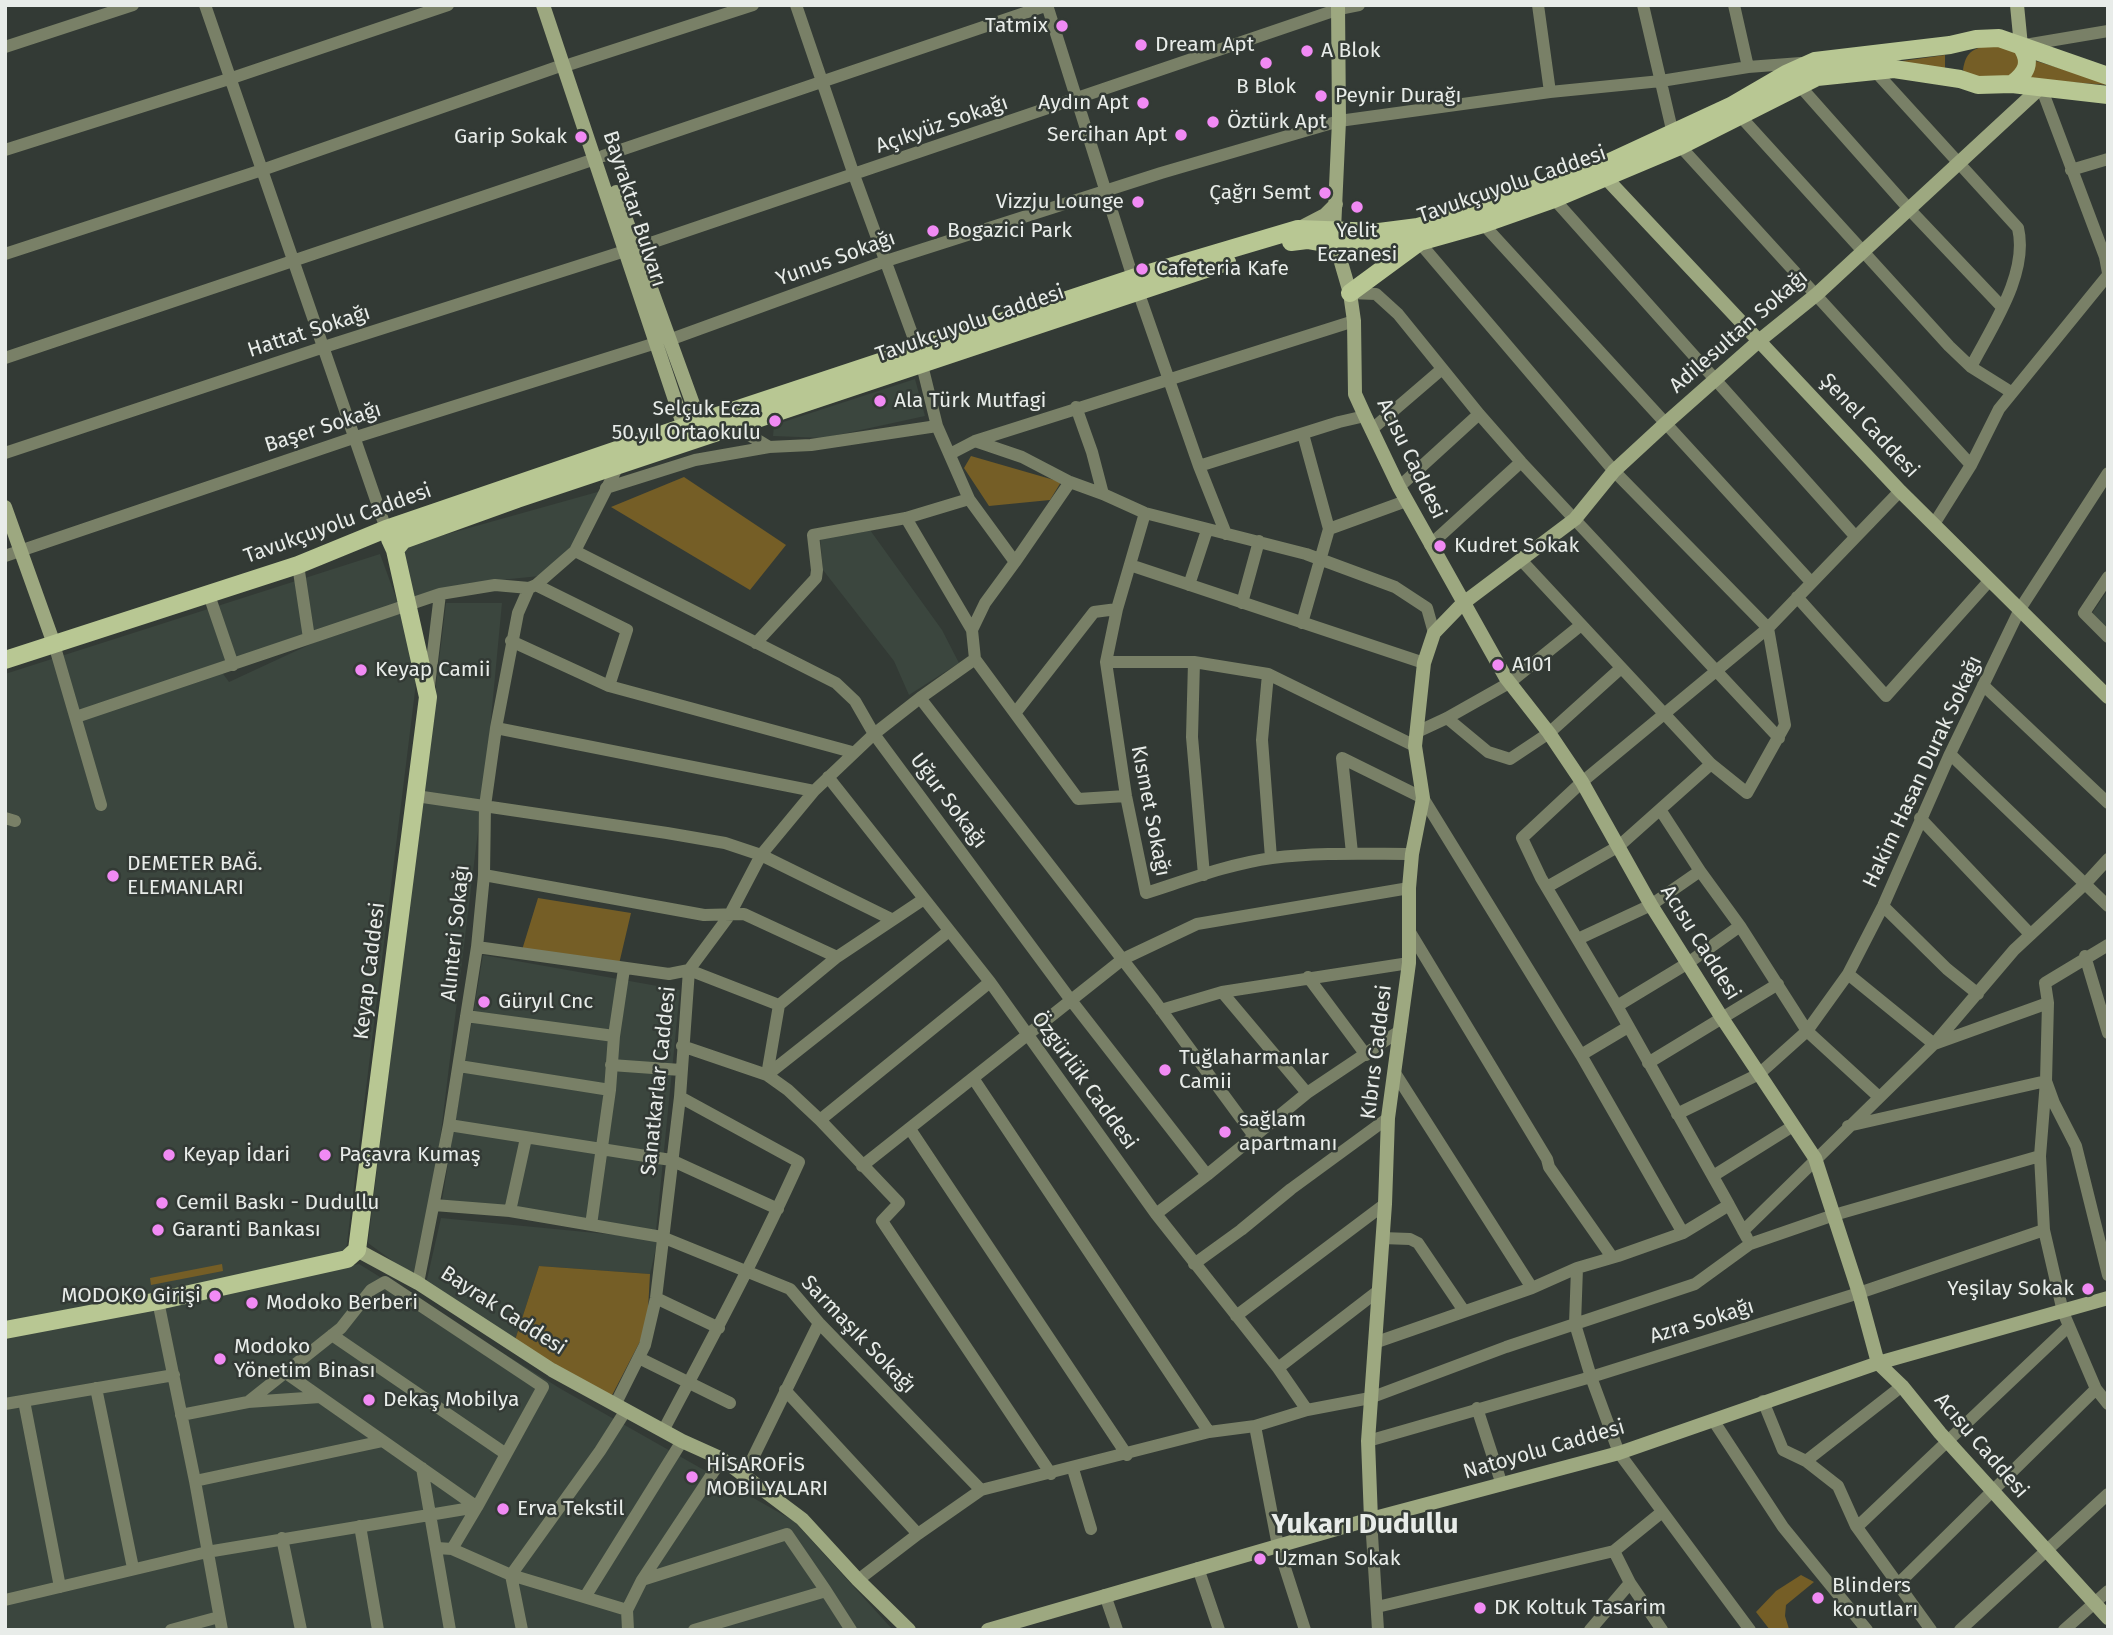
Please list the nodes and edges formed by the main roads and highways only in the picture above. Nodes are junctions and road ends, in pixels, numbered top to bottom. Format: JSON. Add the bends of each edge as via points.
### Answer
{"nodes":[{"id":1,"x":1967,"y":42,"type":"junction"},
{"id":2,"x":2021,"y":46,"type":"junction"},
{"id":3,"x":2108,"y":76,"type":"edge"},
{"id":4,"x":1960,"y":79,"type":"junction"},
{"id":5,"x":2012,"y":84,"type":"junction"},
{"id":6,"x":2108,"y":95,"type":"edge"},
{"id":7,"x":1677,"y":140,"type":"junction"},
{"id":8,"x":1335,"y":238,"type":"junction"},
{"id":9,"x":1419,"y":242,"type":"junction"},
{"id":10,"x":1135,"y":285,"type":"junction"},
{"id":11,"x":1350,"y":293,"type":"road end"},
{"id":12,"x":920,"y":358,"type":"junction"},
{"id":13,"x":694,"y":432,"type":"junction"},
{"id":14,"x":386,"y":529,"type":"junction"},
{"id":15,"x":395,"y":550,"type":"junction"},
{"id":16,"x":5,"y":660,"type":"edge"},
{"id":17,"x":5,"y":1330,"type":"edge"}],
"edges":[{"from":1,"to":2,"type":"main road","via":[[1999,38]]},
{"from":1,"to":4,"type":"main road","via":[[1952,60]]},
{"from":1,"to":7,"type":"main road","via":[[1815,61]]},
{"from":2,"to":3,"type":"main road"},
{"from":2,"to":5,"type":"main road","via":[[2028,66]]},
{"from":4,"to":5,"type":"main road","name":"Tavukçuyolu Caddesi","via":[[1989,86]]},
{"from":4,"to":7,"type":"main road","name":"Tavukçuyolu Caddesi","via":[[1894,69],[1817,76],[1741,117]]},
{"from":5,"to":6,"type":"main road","name":"Tavukçuyolu Caddesi"},
{"from":7,"to":8,"type":"main road","via":[[1429,224]]},
{"from":7,"to":9,"type":"main road","name":"Tavukçuyolu Caddesi","via":[[1554,199]]},
{"from":8,"to":9,"type":"main road","name":"Tavukçuyolu Caddesi","via":[[1381,247]]},
{"from":8,"to":10,"type":"main road","name":"Tavukçuyolu Caddesi","via":[[1293,242]]},
{"from":8,"to":10,"type":"main road","via":[[1298,229]]},
{"from":9,"to":11,"type":"main road"},
{"from":10,"to":12,"type":"main road","name":"Tavukçuyolu Caddesi"},
{"from":12,"to":13,"type":"main road","name":"Tavukçuyolu Caddesi"},
{"from":12,"to":13,"type":"main road","name":"Tavukçuyolu Caddesi","via":[[736,427]]},
{"from":13,"to":14,"type":"main road","name":"Tavukçuyolu Caddesi"},
{"from":13,"to":15,"type":"main road","name":"Tavukçuyolu Caddesi","via":[[619,464],[403,540]]},
{"from":14,"to":15,"type":"main road","name":"Keyap Caddesi"},
{"from":14,"to":16,"type":"main road","name":"Tavukçuyolu Caddesi","via":[[298,565]]},
{"from":15,"to":17,"type":"main road","name":"Keyap Caddesi","via":[[428,697],[358,1250],[347,1259]]}]}
